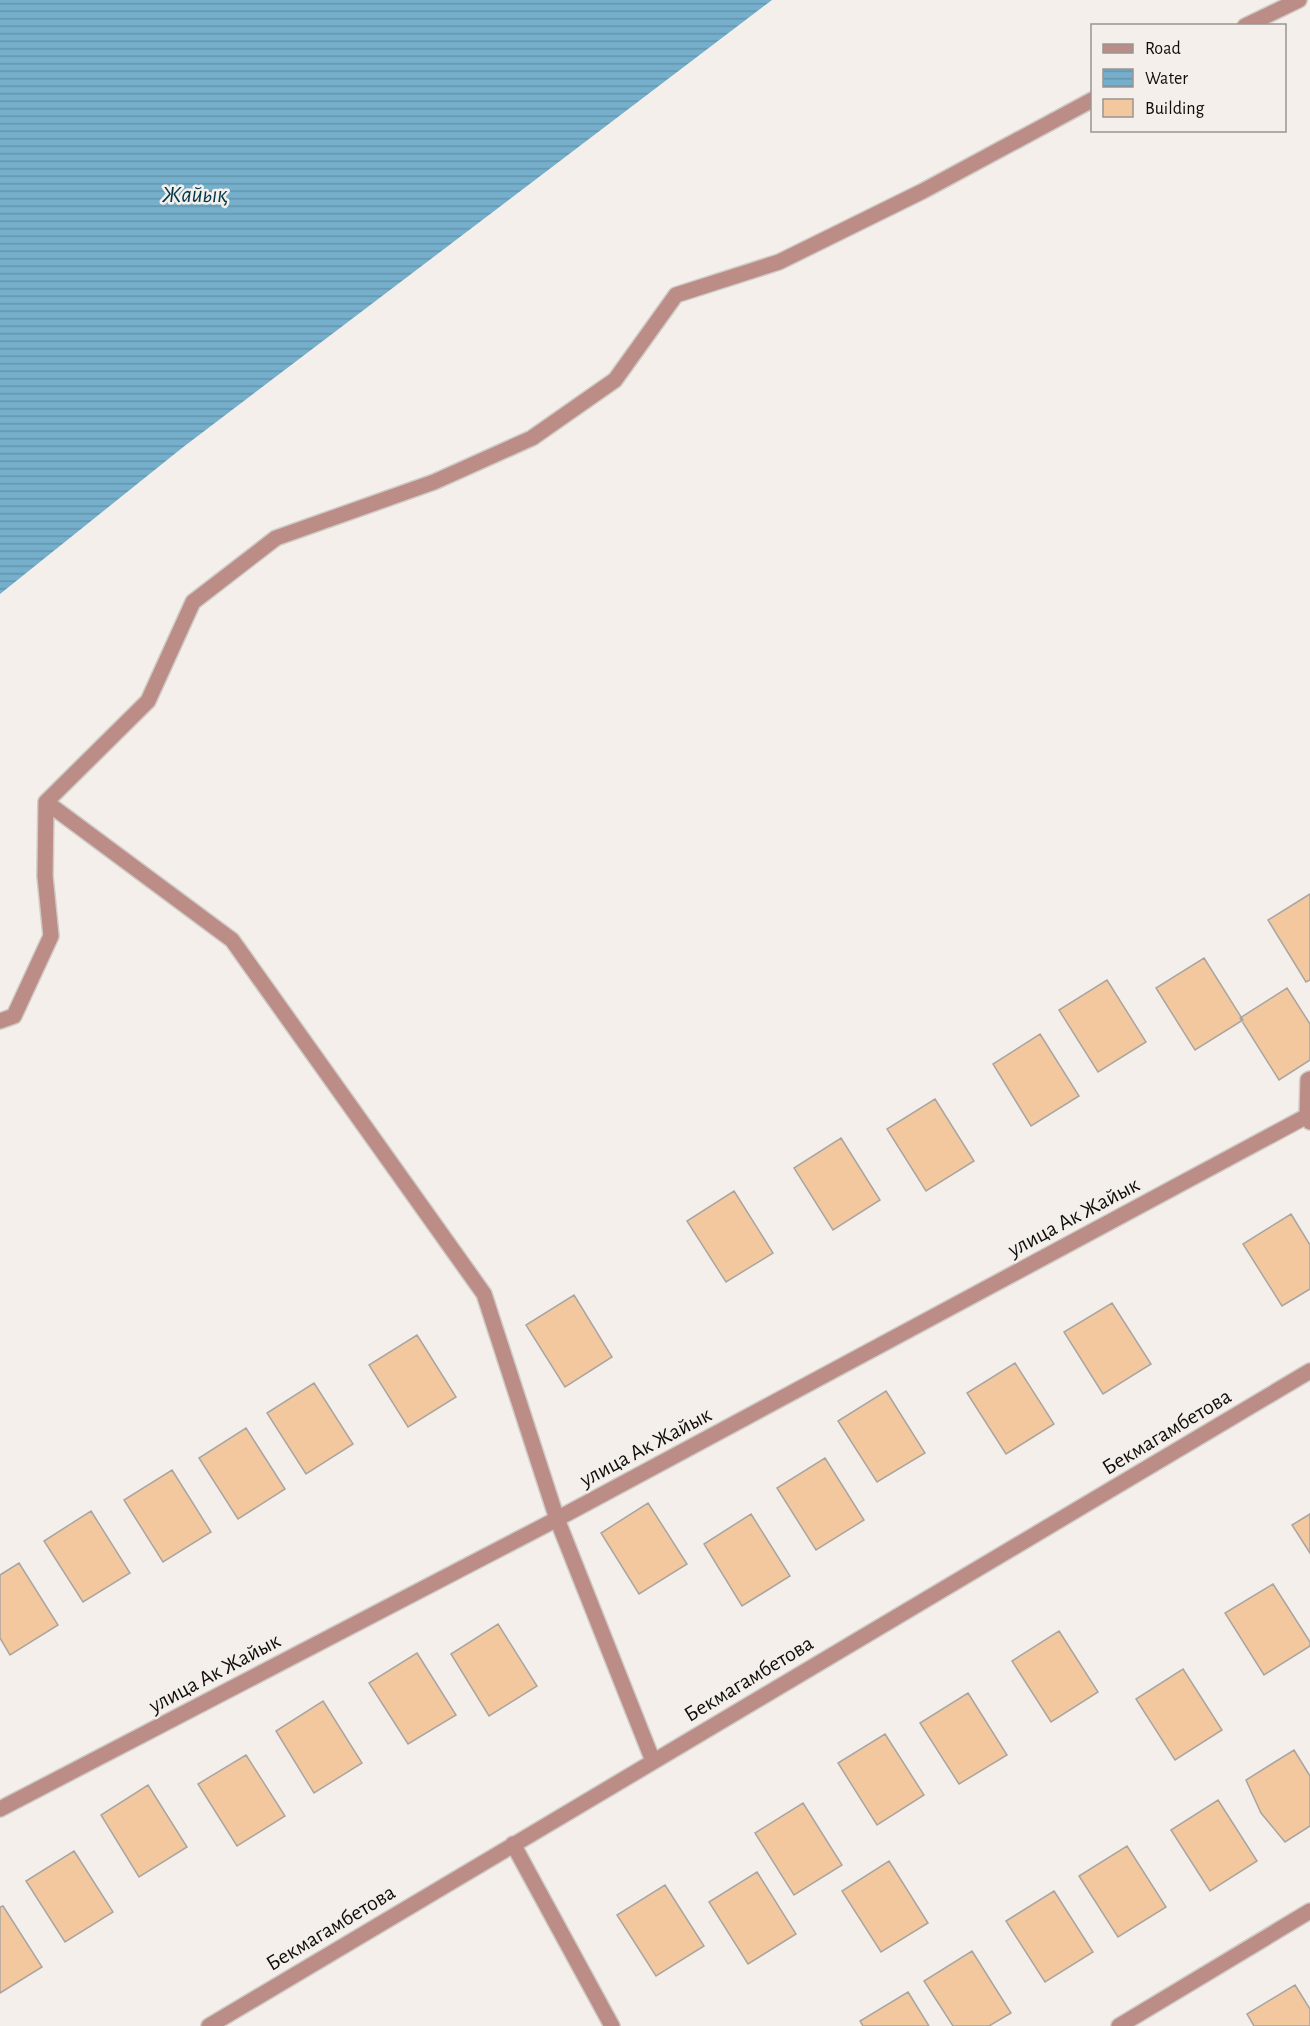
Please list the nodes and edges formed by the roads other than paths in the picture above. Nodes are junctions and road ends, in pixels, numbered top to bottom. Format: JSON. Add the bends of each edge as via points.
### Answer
{"nodes":[{"id":1,"x":1299,"y":0,"type":"edge"},
{"id":2,"x":1249,"y":24,"type":"edge"},
{"id":3,"x":1091,"y":101,"type":"edge"},
{"id":4,"x":45,"y":802,"type":"junction"},
{"id":5,"x":0,"y":1021,"type":"edge"},
{"id":6,"x":1310,"y":1079,"type":"edge"},
{"id":7,"x":1308,"y":1119,"type":"edge"},
{"id":8,"x":1310,"y":1371,"type":"edge"},
{"id":9,"x":557,"y":1519,"type":"junction"},
{"id":10,"x":653,"y":1761,"type":"junction"},
{"id":11,"x":0,"y":1809,"type":"edge"},
{"id":12,"x":513,"y":1844,"type":"junction"},
{"id":13,"x":1310,"y":1911,"type":"edge"},
{"id":14,"x":209,"y":2026,"type":"edge"},
{"id":15,"x":612,"y":2026,"type":"edge"},
{"id":16,"x":1119,"y":2026,"type":"edge"}],
"edges":[{"from":1,"to":2,"type":"street"},
{"from":3,"to":4,"type":"street","via":[[923,191],[779,262],[675,295],[615,380],[532,438],[434,482],[276,538],[193,602],[148,701]]},
{"from":4,"to":5,"type":"street","via":[[45,876],[51,936],[14,1016]]},
{"from":4,"to":9,"type":"street","via":[[232,940],[246,959],[483,1293]]},
{"from":6,"to":7,"type":"street","name":"улица Ак Жайык"},
{"from":7,"to":9,"type":"street","name":"улица Ак Жайык"},
{"from":8,"to":10,"type":"street","name":"Бекмагамбетова"},
{"from":9,"to":10,"type":"street"},
{"from":9,"to":11,"type":"street","name":"улица Ак Жайык"},
{"from":10,"to":12,"type":"street","name":"Бекмагамбетова"},
{"from":12,"to":14,"type":"street","name":"Бекмагамбетова"},
{"from":12,"to":15,"type":"street"},
{"from":13,"to":16,"type":"street"}]}
